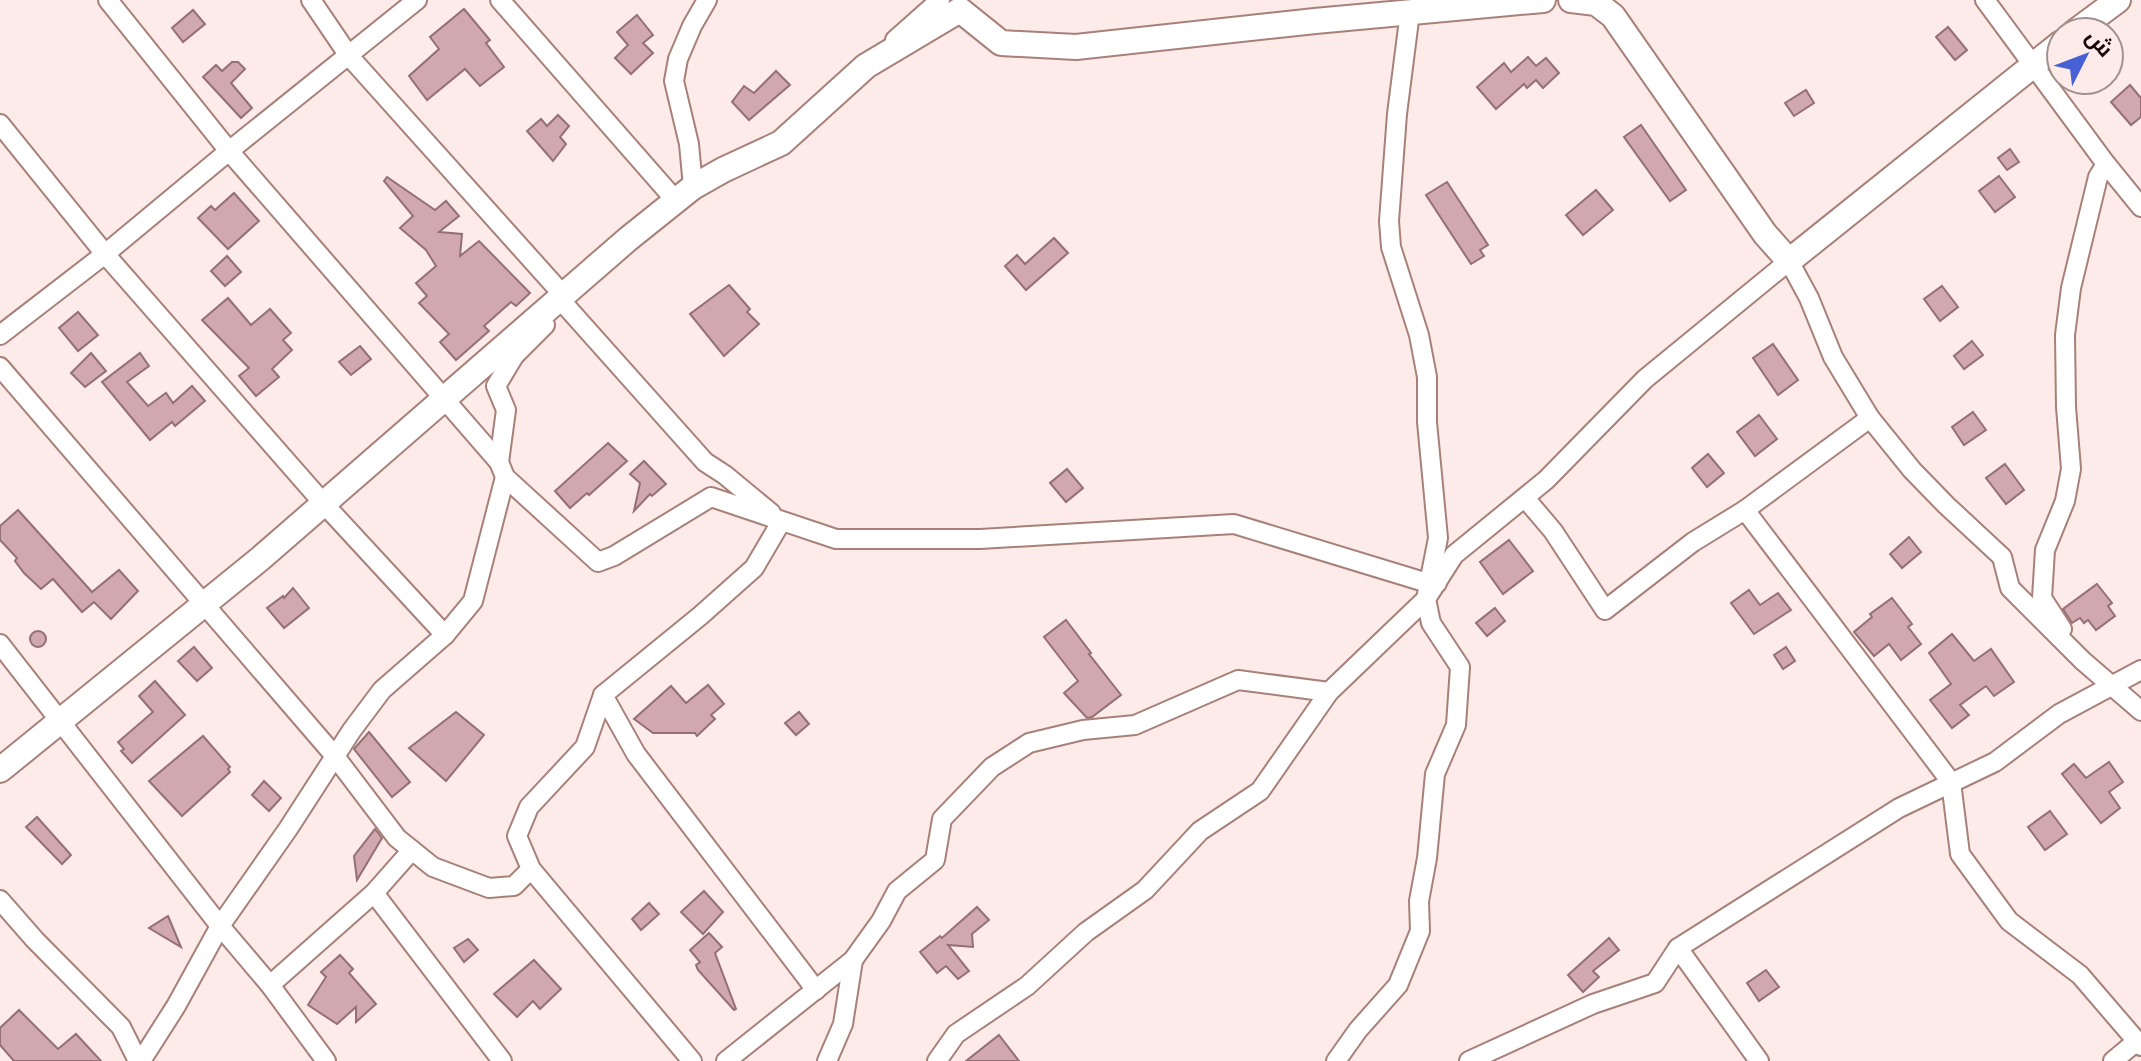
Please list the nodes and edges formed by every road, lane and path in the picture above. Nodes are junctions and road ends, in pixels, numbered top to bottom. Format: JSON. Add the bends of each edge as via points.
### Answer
{"nodes":[{"id":1,"x":108,"y":0,"type":"edge"},
{"id":2,"x":311,"y":0,"type":"edge"},
{"id":3,"x":417,"y":0,"type":"edge"},
{"id":4,"x":500,"y":0,"type":"edge"},
{"id":5,"x":707,"y":0,"type":"edge"},
{"id":6,"x":940,"y":0,"type":"edge"},
{"id":7,"x":1543,"y":0,"type":"edge"},
{"id":8,"x":1571,"y":0,"type":"edge"},
{"id":9,"x":1985,"y":0,"type":"edge"},
{"id":10,"x":2118,"y":0,"type":"edge"},
{"id":11,"x":1410,"y":12,"type":"junction"},
{"id":12,"x":2096,"y":16,"type":"edge"},
{"id":13,"x":2045,"y":55,"type":"edge"},
{"id":14,"x":349,"y":56,"type":"junction"},
{"id":15,"x":2033,"y":64,"type":"junction"},
{"id":16,"x":866,"y":66,"type":"junction"},
{"id":17,"x":0,"y":124,"type":"edge"},
{"id":18,"x":229,"y":151,"type":"junction"},
{"id":19,"x":2106,"y":164,"type":"junction"},
{"id":20,"x":685,"y":195,"type":"junction"},
{"id":21,"x":2141,"y":207,"type":"edge"},
{"id":22,"x":105,"y":254,"type":"junction"},
{"id":23,"x":1789,"y":261,"type":"junction"},
{"id":24,"x":564,"y":301,"type":"junction"},
{"id":25,"x":0,"y":335,"type":"edge"},
{"id":26,"x":0,"y":367,"type":"edge"},
{"id":27,"x":444,"y":400,"type":"junction"},
{"id":28,"x":1870,"y":418,"type":"junction"},
{"id":29,"x":502,"y":469,"type":"junction"},
{"id":30,"x":1525,"y":498,"type":"junction"},
{"id":31,"x":324,"y":504,"type":"junction"},
{"id":32,"x":1745,"y":510,"type":"junction"},
{"id":33,"x":781,"y":522,"type":"junction"},
{"id":34,"x":1431,"y":589,"type":"junction"},
{"id":35,"x":203,"y":605,"type":"junction"},
{"id":36,"x":445,"y":635,"type":"junction"},
{"id":37,"x":0,"y":644,"type":"edge"},
{"id":38,"x":2083,"y":661,"type":"junction"},
{"id":39,"x":2141,"y":670,"type":"edge"},
{"id":40,"x":2111,"y":685,"type":"junction"},
{"id":41,"x":1329,"y":692,"type":"junction"},
{"id":42,"x":603,"y":695,"type":"junction"},
{"id":43,"x":2141,"y":711,"type":"edge"},
{"id":44,"x":60,"y":721,"type":"junction"},
{"id":45,"x":334,"y":755,"type":"junction"},
{"id":46,"x":0,"y":770,"type":"edge"},
{"id":47,"x":1951,"y":782,"type":"junction"},
{"id":48,"x":412,"y":850,"type":"junction"},
{"id":49,"x":531,"y":869,"type":"junction"},
{"id":50,"x":374,"y":893,"type":"junction"},
{"id":51,"x":0,"y":900,"type":"edge"},
{"id":52,"x":220,"y":926,"type":"junction"},
{"id":53,"x":1678,"y":948,"type":"junction"},
{"id":54,"x":853,"y":960,"type":"junction"},
{"id":55,"x":270,"y":985,"type":"junction"},
{"id":56,"x":816,"y":990,"type":"junction"},
{"id":57,"x":2139,"y":1044,"type":"edge"},
{"id":58,"x":140,"y":1061,"type":"edge"},
{"id":59,"x":326,"y":1061,"type":"edge"},
{"id":60,"x":502,"y":1061,"type":"edge"},
{"id":61,"x":692,"y":1061,"type":"edge"},
{"id":62,"x":726,"y":1061,"type":"edge"},
{"id":63,"x":827,"y":1061,"type":"edge"},
{"id":64,"x":937,"y":1061,"type":"edge"},
{"id":65,"x":1336,"y":1061,"type":"edge"},
{"id":66,"x":1469,"y":1061,"type":"edge"},
{"id":67,"x":1759,"y":1061,"type":"edge"},
{"id":68,"x":2113,"y":1061,"type":"edge"}],
"edges":[{"from":1,"to":18,"type":"street"},
{"from":2,"to":14,"type":"street"},
{"from":3,"to":14,"type":"street"},
{"from":4,"to":20,"type":"street"},
{"from":5,"to":20,"type":"street","via":[[678,59],[674,81],[689,144]]},
{"from":6,"to":16,"type":"street"},
{"from":7,"to":11,"type":"street"},
{"from":8,"to":23,"type":"street","via":[[1596,3],[1613,16]]},
{"from":9,"to":15,"type":"street"},
{"from":10,"to":12,"type":"street"},
{"from":11,"to":16,"type":"street","via":[[1076,47],[1001,43],[960,10]]},
{"from":11,"to":34,"type":"street","via":[[1389,221],[1391,247],[1427,377],[1438,538]]},
{"from":13,"to":15,"type":"street"},
{"from":14,"to":18,"type":"street"},
{"from":14,"to":24,"type":"street"},
{"from":15,"to":19,"type":"street"},
{"from":15,"to":23,"type":"street"},
{"from":16,"to":20,"type":"street","via":[[781,143]]},
{"from":17,"to":22,"type":"street"},
{"from":18,"to":22,"type":"street"},
{"from":18,"to":27,"type":"street"},
{"from":19,"to":21,"type":"street"},
{"from":19,"to":38,"type":"street","via":[[2098,177],[2071,288],[2065,335],[2071,469],[2065,501],[2045,550],[2042,598]]},
{"from":20,"to":24,"type":"street","via":[[628,239]]},
{"from":22,"to":25,"type":"street"},
{"from":22,"to":31,"type":"street"},
{"from":23,"to":28,"type":"street","via":[[1833,357]]},
{"from":23,"to":30,"type":"street","via":[[1645,379]]},
{"from":24,"to":27,"type":"street"},
{"from":24,"to":29,"type":"street","via":[[514,356],[496,386],[506,410]]},
{"from":24,"to":33,"type":"street","via":[[705,462]]},
{"from":26,"to":35,"type":"street"},
{"from":27,"to":29,"type":"street"},
{"from":27,"to":31,"type":"street"},
{"from":28,"to":32,"type":"street"},
{"from":28,"to":38,"type":"street","via":[[1921,478],[2002,557],[2010,588]]},
{"from":29,"to":33,"type":"street","via":[[598,562],[711,497]]},
{"from":29,"to":36,"type":"street","via":[[473,601]]},
{"from":30,"to":32,"type":"street","via":[[1605,610],[1693,542]]},
{"from":30,"to":34,"type":"street","via":[[1454,555]]},
{"from":31,"to":35,"type":"street"},
{"from":31,"to":36,"type":"street"},
{"from":32,"to":47,"type":"street"},
{"from":33,"to":34,"type":"street","via":[[836,539],[980,539],[1234,524]]},
{"from":33,"to":42,"type":"street","via":[[754,568]]},
{"from":34,"to":41,"type":"street"},
{"from":34,"to":65,"type":"street","via":[[1431,623],[1460,667],[1456,725],[1435,774],[1420,931],[1398,985]]},
{"from":35,"to":44,"type":"street"},
{"from":35,"to":45,"type":"street"},
{"from":36,"to":45,"type":"street","via":[[382,690]]},
{"from":37,"to":44,"type":"street"},
{"from":38,"to":40,"type":"street"},
{"from":39,"to":40,"type":"street"},
{"from":40,"to":43,"type":"street"},
{"from":40,"to":47,"type":"street","via":[[2059,714],[1995,762]]},
{"from":41,"to":54,"type":"street","via":[[1238,680],[1135,725],[1029,743],[992,767],[942,819],[935,860],[897,891]]},
{"from":41,"to":64,"type":"street","via":[[1260,791],[1200,831],[1145,890],[1086,932],[1027,986],[956,1034]]},
{"from":42,"to":49,"type":"street","via":[[585,747],[529,807],[517,836]]},
{"from":42,"to":56,"type":"street","via":[[636,754]]},
{"from":44,"to":46,"type":"street"},
{"from":44,"to":52,"type":"street"},
{"from":45,"to":48,"type":"street","via":[[383,822]]},
{"from":45,"to":52,"type":"street"},
{"from":47,"to":53,"type":"street","via":[[1899,808]]},
{"from":47,"to":57,"type":"street","via":[[1960,854],[2009,921],[2080,975]]},
{"from":48,"to":49,"type":"street","via":[[433,867],[489,888],[514,886]]},
{"from":48,"to":50,"type":"street"},
{"from":49,"to":61,"type":"street"},
{"from":50,"to":55,"type":"street"},
{"from":50,"to":60,"type":"street"},
{"from":51,"to":58,"type":"street","via":[[121,1027]]},
{"from":52,"to":55,"type":"street"},
{"from":52,"to":58,"type":"street"},
{"from":53,"to":66,"type":"street","via":[[1655,983],[1593,1004]]},
{"from":53,"to":67,"type":"street"},
{"from":54,"to":56,"type":"street"},
{"from":54,"to":63,"type":"street","via":[[843,1024]]},
{"from":55,"to":59,"type":"street"},
{"from":56,"to":62,"type":"street"},
{"from":57,"to":68,"type":"street"}]}
